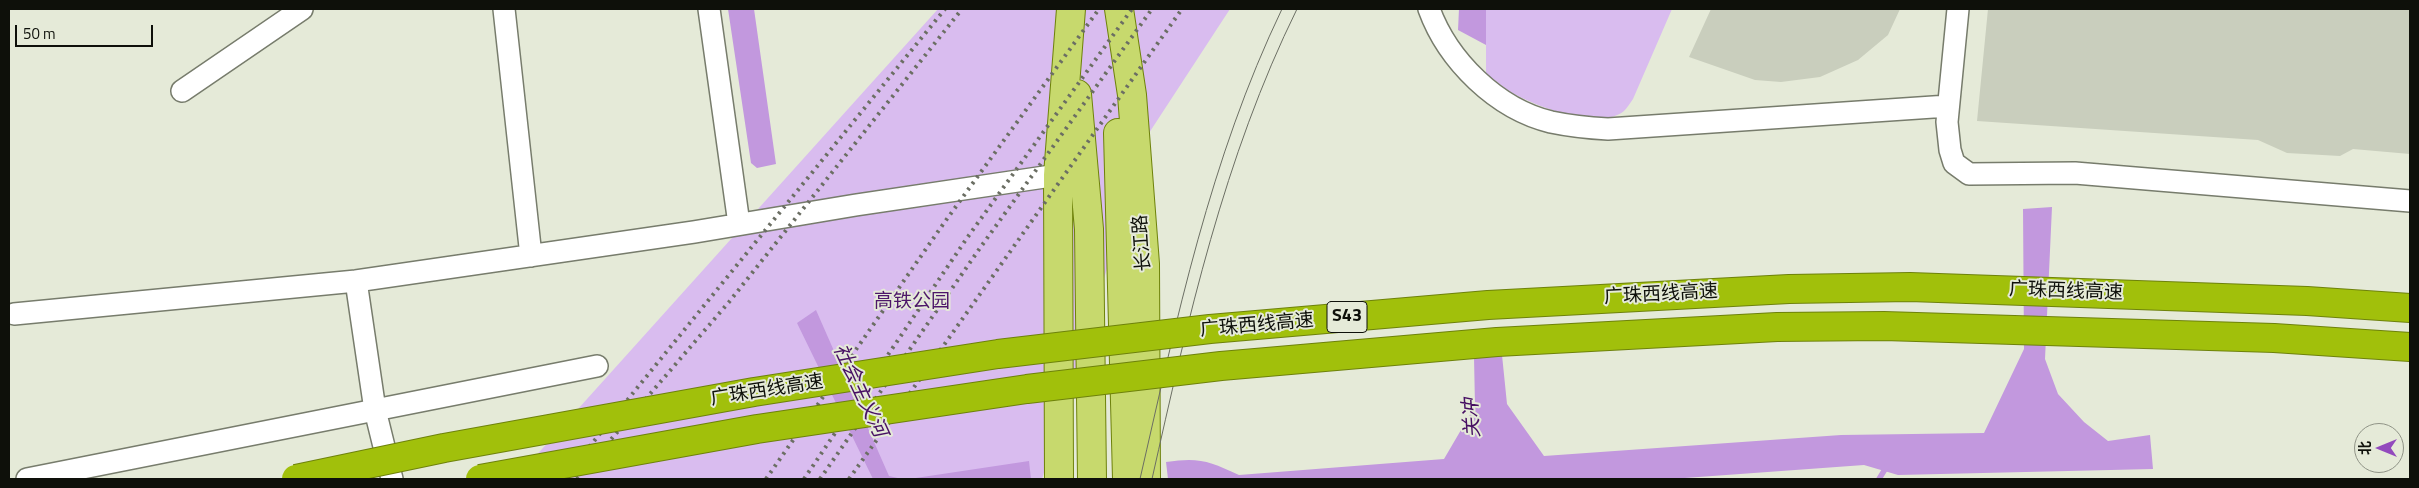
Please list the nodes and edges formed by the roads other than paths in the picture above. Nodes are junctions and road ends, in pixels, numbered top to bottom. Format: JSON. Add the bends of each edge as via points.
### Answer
{"nodes":[{"id":1,"x":302,"y":9,"type":"edge"},
{"id":2,"x":504,"y":9,"type":"edge"},
{"id":3,"x":709,"y":9,"type":"edge"},
{"id":4,"x":1114,"y":9,"type":"edge"},
{"id":5,"x":1119,"y":9,"type":"edge"},
{"id":6,"x":1429,"y":9,"type":"edge"},
{"id":7,"x":1958,"y":9,"type":"edge"},
{"id":8,"x":1071,"y":16,"type":"edge"},
{"id":9,"x":182,"y":90,"type":"dead end"},
{"id":10,"x":1948,"y":106,"type":"junction"},
{"id":11,"x":1058,"y":175,"type":"junction"},
{"id":12,"x":2410,"y":201,"type":"edge"},
{"id":13,"x":739,"y":224,"type":"junction"},
{"id":14,"x":531,"y":256,"type":"junction"},
{"id":15,"x":356,"y":281,"type":"junction"},
{"id":16,"x":2410,"y":308,"type":"edge"},
{"id":17,"x":14,"y":314,"type":"dead end"},
{"id":18,"x":2410,"y":347,"type":"edge"},
{"id":19,"x":597,"y":366,"type":"dead end"},
{"id":20,"x":375,"y":410,"type":"junction"},
{"id":21,"x":27,"y":479,"type":"edge"},
{"id":22,"x":296,"y":479,"type":"edge"},
{"id":23,"x":392,"y":479,"type":"edge"},
{"id":24,"x":480,"y":479,"type":"edge"},
{"id":25,"x":1059,"y":479,"type":"edge"},
{"id":26,"x":1092,"y":479,"type":"edge"},
{"id":27,"x":1127,"y":479,"type":"edge"},
{"id":28,"x":1146,"y":479,"type":"edge"}],
"edges":[{"from":1,"to":9,"type":"street"},
{"from":2,"to":14,"type":"street"},
{"from":3,"to":13,"type":"street"},
{"from":4,"to":27,"type":"main road","name":"长江路"},
{"from":5,"to":28,"type":"main road","name":"长江路","via":[[1132,95],[1145,264]]},
{"from":6,"to":10,"type":"street","via":[[1447,45],[1485,87],[1518,110],[1559,124],[1608,129]]},
{"from":7,"to":10,"type":"street"},
{"from":8,"to":11,"type":"main road"},
{"from":8,"to":26,"type":"main road","via":[[1089,230]]},
{"from":10,"to":12,"type":"street","via":[[1950,150],[1954,163],[1970,174],[2075,173]]},
{"from":11,"to":13,"type":"street"},
{"from":11,"to":25,"type":"main road"},
{"from":13,"to":14,"type":"street"},
{"from":14,"to":15,"type":"street"},
{"from":15,"to":17,"type":"street"},
{"from":15,"to":20,"type":"street"},
{"from":16,"to":22,"type":"highway","name":"广珠西线高速","number":"S43","bridge":true,"via":[[2307,301],[1910,287],[1779,289],[1488,305],[1210,329],[998,354],[754,392],[444,448]]},
{"from":18,"to":24,"type":"highway","name":"广珠西线高速","number":"S43","bridge":true,"via":[[2188,334],[1894,326],[1758,328],[1497,342],[1221,366],[1027,389],[757,429]]},
{"from":19,"to":20,"type":"street"},
{"from":20,"to":21,"type":"street"},
{"from":20,"to":23,"type":"street"}]}
